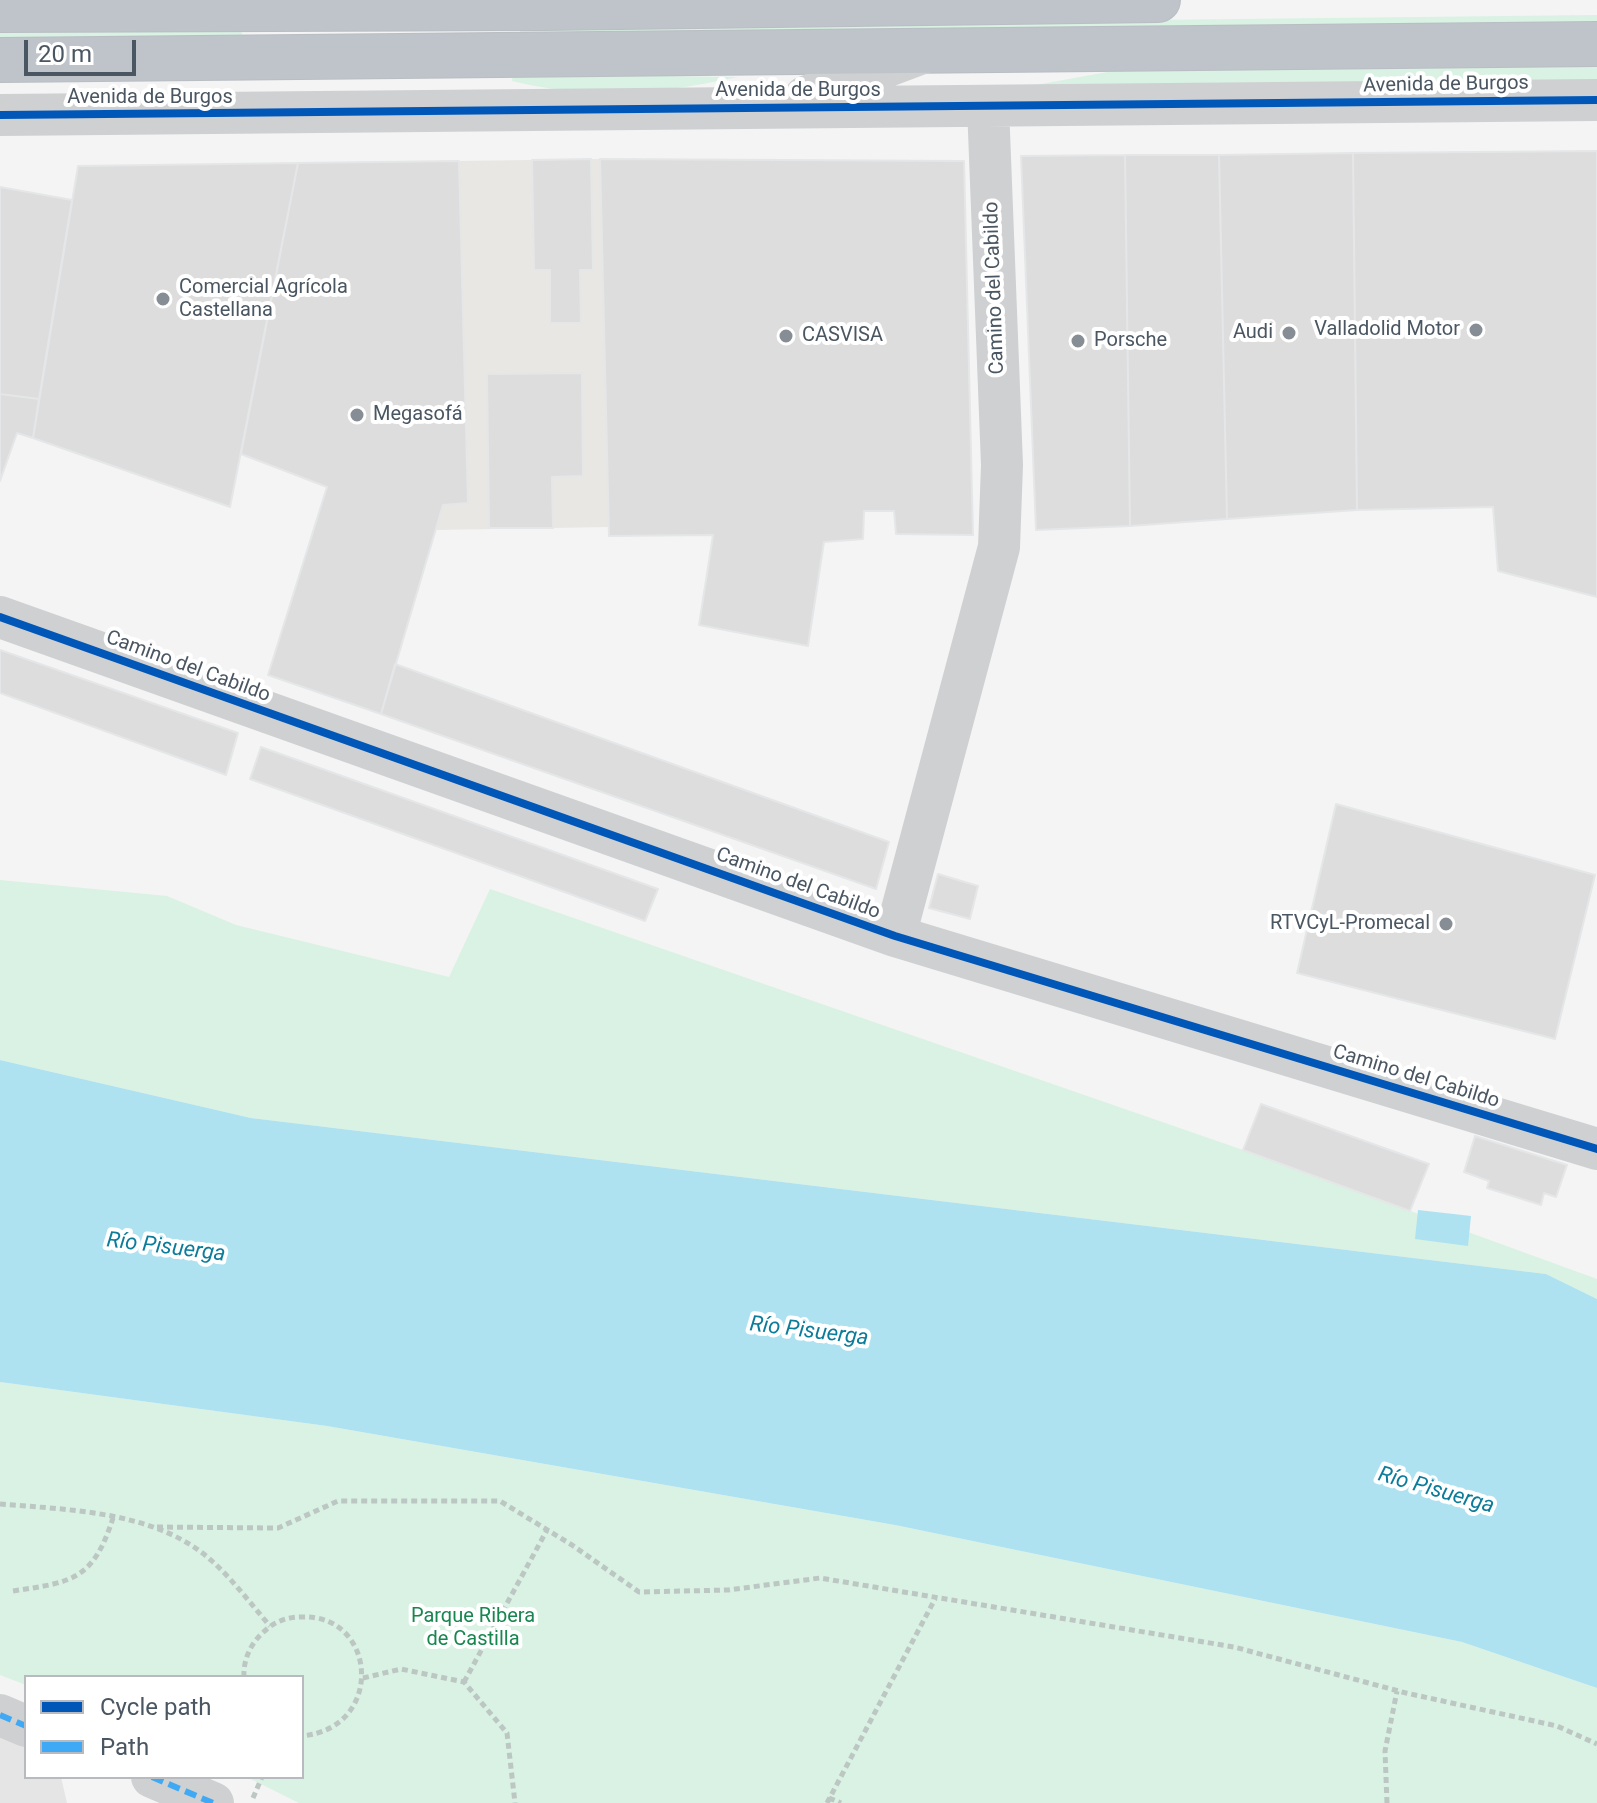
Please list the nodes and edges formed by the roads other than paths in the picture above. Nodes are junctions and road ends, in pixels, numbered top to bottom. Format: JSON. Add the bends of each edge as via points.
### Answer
{"nodes":[{"id":1,"x":1158,"y":0,"type":"edge"},
{"id":2,"x":297,"y":4,"type":"edge"},
{"id":3,"x":458,"y":4,"type":"edge"},
{"id":4,"x":0,"y":10,"type":"edge"},
{"id":5,"x":1597,"y":44,"type":"edge"},
{"id":6,"x":923,"y":52,"type":"junction"},
{"id":7,"x":455,"y":57,"type":"junction"},
{"id":8,"x":301,"y":59,"type":"junction"},
{"id":9,"x":0,"y":60,"type":"edge"},
{"id":10,"x":1597,"y":100,"type":"edge"},
{"id":11,"x":0,"y":105,"type":"edge"},
{"id":12,"x":988,"y":106,"type":"junction"},
{"id":13,"x":777,"y":107,"type":"junction"},
{"id":14,"x":559,"y":110,"type":"junction"},
{"id":15,"x":0,"y":115,"type":"edge"},
{"id":16,"x":0,"y":617,"type":"edge"},
{"id":17,"x":895,"y":936,"type":"junction"},
{"id":18,"x":1597,"y":1149,"type":"edge"},
{"id":19,"x":0,"y":1715,"type":"edge"},
{"id":20,"x":24,"y":1725,"type":"edge"},
{"id":21,"x":157,"y":1779,"type":"edge"},
{"id":22,"x":213,"y":1803,"type":"edge"}],
"edges":[{"from":1,"to":3,"type":"highway"},
{"from":2,"to":3,"type":"highway"},
{"from":2,"to":4,"type":"highway"},
{"from":2,"to":8,"type":"street"},
{"from":3,"to":7,"type":"street"},
{"from":5,"to":6,"type":"highway","name":"Avenida de Burgos"},
{"from":6,"to":7,"type":"highway","name":"Avenida de Burgos"},
{"from":6,"to":13,"type":"street"},
{"from":7,"to":8,"type":"highway","name":"Avenida de Burgos"},
{"from":7,"to":14,"type":"street","via":[[479,87]]},
{"from":8,"to":9,"type":"highway","name":"Avenida de Burgos"},
{"from":8,"to":11,"type":"street","via":[[271,91]]},
{"from":10,"to":12,"type":"street","name":"Avenida de Burgos"},
{"from":12,"to":13,"type":"street","name":"Avenida de Burgos"},
{"from":12,"to":17,"type":"street","name":"Camino del Cabildo","via":[[1002,465],[999,547]]},
{"from":13,"to":14,"type":"street","name":"Avenida de Burgos"},
{"from":14,"to":15,"type":"street","name":"Avenida de Burgos"},
{"from":16,"to":17,"type":"street","name":"Camino del Cabildo"},
{"from":17,"to":18,"type":"street","name":"Camino del Cabildo"},
{"from":19,"to":20,"type":"street"},
{"from":21,"to":22,"type":"street"}]}
